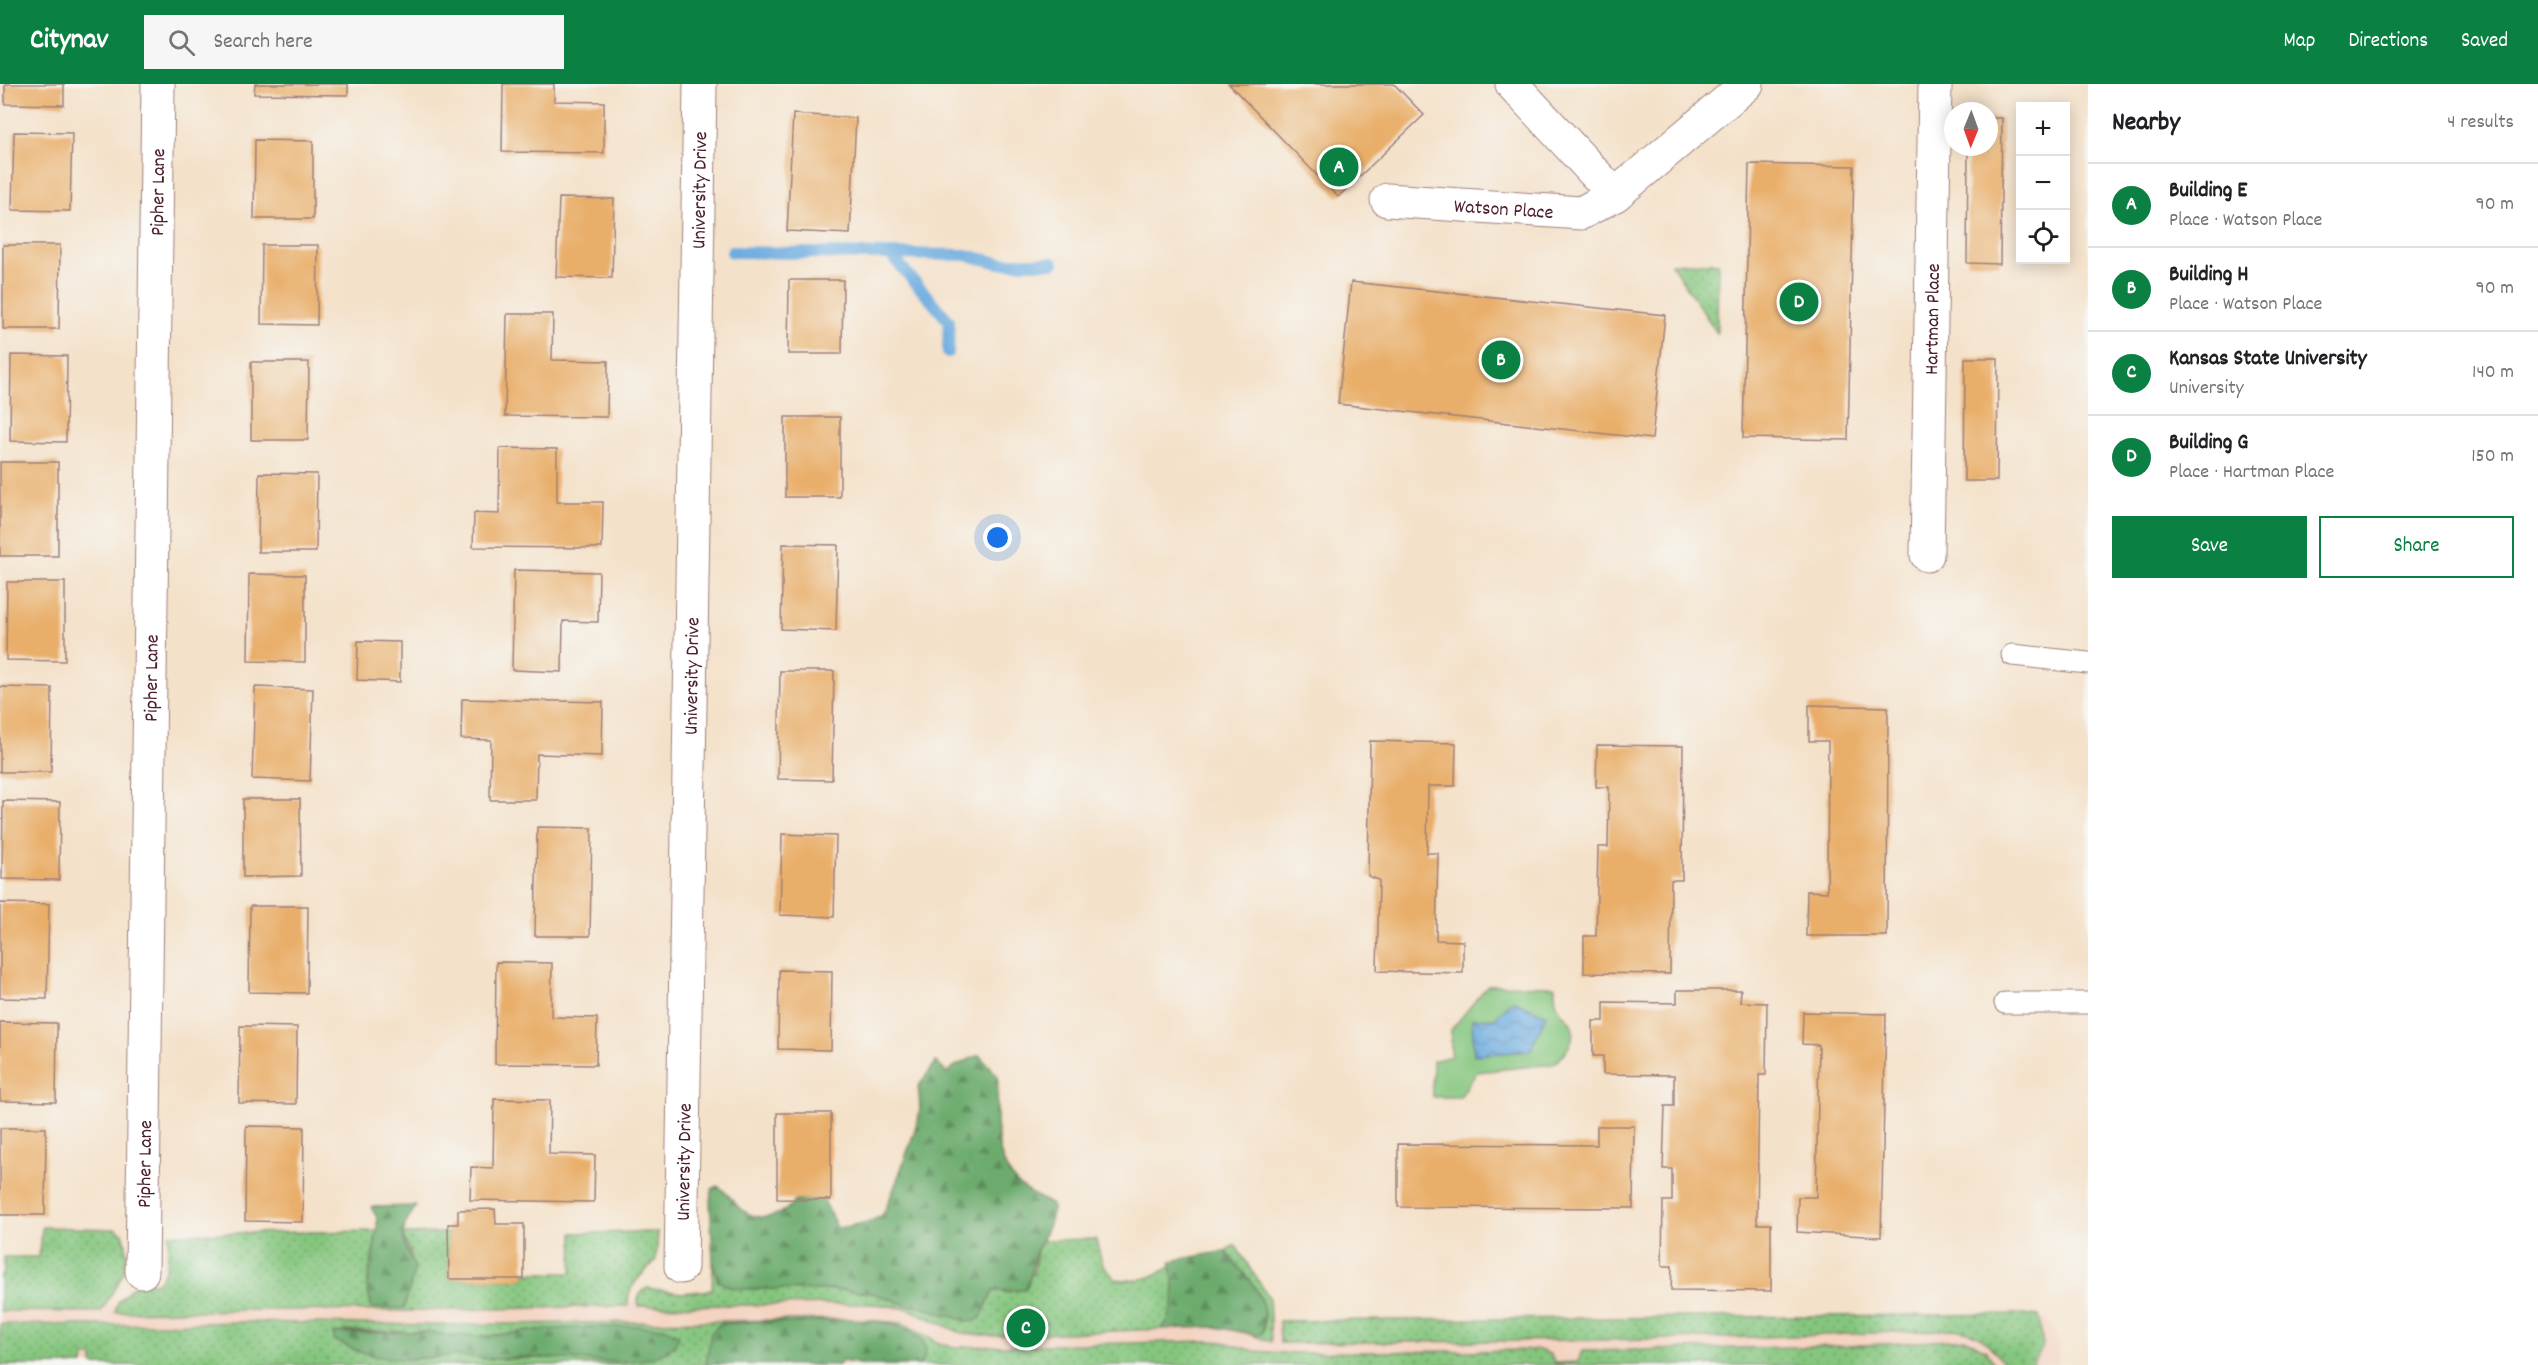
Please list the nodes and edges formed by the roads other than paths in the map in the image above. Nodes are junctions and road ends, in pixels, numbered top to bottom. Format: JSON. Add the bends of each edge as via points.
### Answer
{"nodes":[{"id":1,"x":158,"y":84,"type":"edge"},
{"id":2,"x":700,"y":84,"type":"edge"},
{"id":3,"x":1512,"y":84,"type":"edge"},
{"id":4,"x":1747,"y":84,"type":"edge"},
{"id":5,"x":1935,"y":84,"type":"edge"},
{"id":6,"x":1615,"y":195,"type":"junction"},
{"id":7,"x":1387,"y":200,"type":"dead end"},
{"id":8,"x":1927,"y":555,"type":"dead end"},
{"id":9,"x":2012,"y":655,"type":"dead end"},
{"id":10,"x":2088,"y":663,"type":"edge"},
{"id":11,"x":2005,"y":1003,"type":"dead end"},
{"id":12,"x":2088,"y":1003,"type":"edge"},
{"id":13,"x":681,"y":1267,"type":"dead end"},
{"id":14,"x":142,"y":1272,"type":"dead end"}],
"edges":[{"from":1,"to":14,"type":"street","name":"Pipher Lane"},
{"from":2,"to":13,"type":"street","name":"University Drive"},
{"from":3,"to":6,"type":"street"},
{"from":4,"to":6,"type":"street","name":"Watson Place"},
{"from":5,"to":8,"type":"street","name":"Hartman Place"},
{"from":6,"to":7,"type":"street","name":"Watson Place","via":[[1581,213]]},
{"from":9,"to":10,"type":"lane"},
{"from":11,"to":12,"type":"lane"}]}
